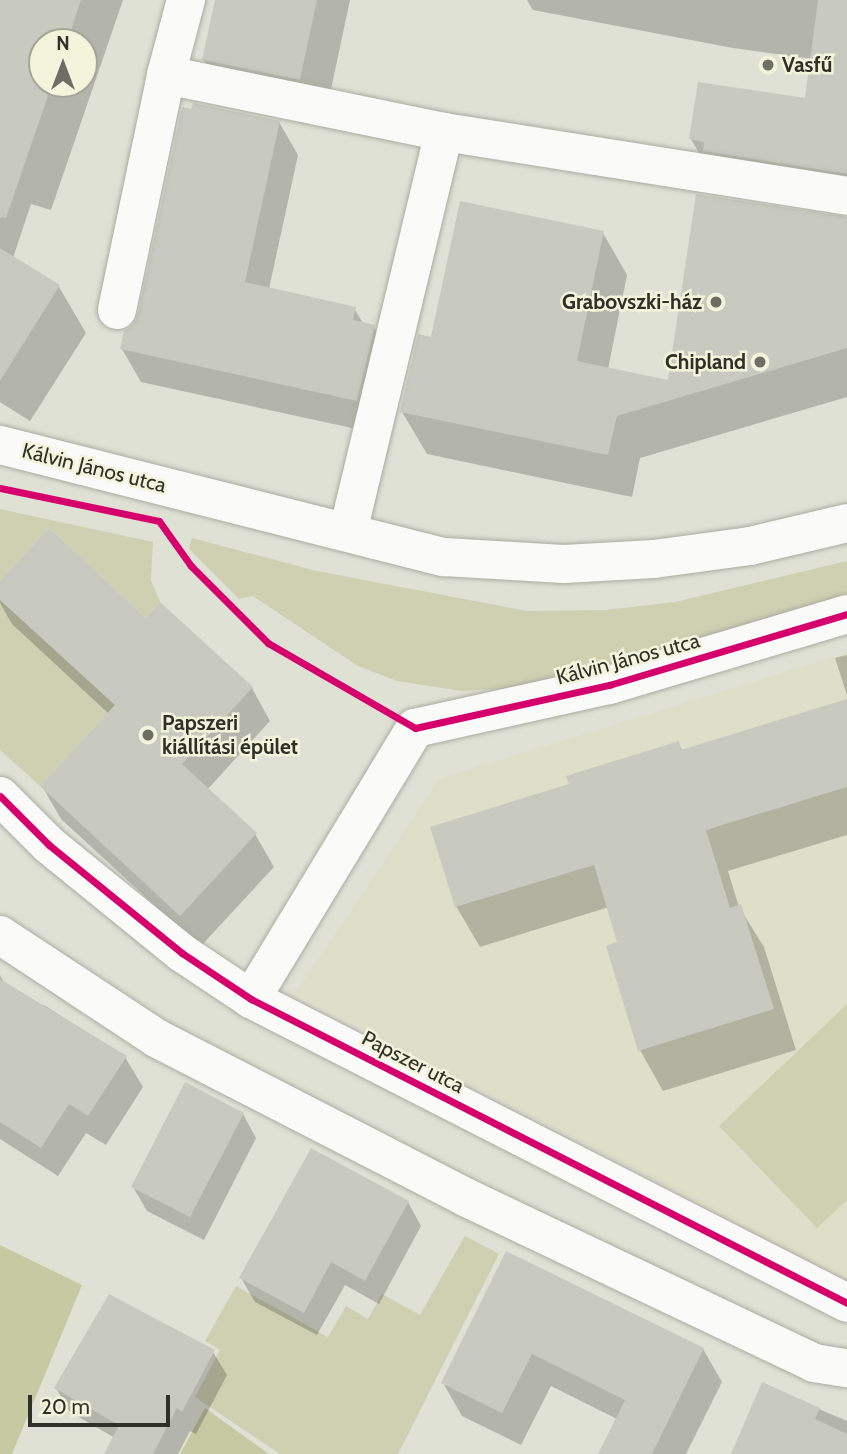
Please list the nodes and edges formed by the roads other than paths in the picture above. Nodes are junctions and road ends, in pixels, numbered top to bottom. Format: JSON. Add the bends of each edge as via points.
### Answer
{"nodes":[{"id":1,"x":186,"y":0,"type":"edge"},
{"id":2,"x":166,"y":75,"type":"junction"},
{"id":3,"x":444,"y":132,"type":"junction"},
{"id":4,"x":847,"y":196,"type":"edge"},
{"id":5,"x":117,"y":310,"type":"dead end"},
{"id":6,"x":0,"y":445,"type":"edge"},
{"id":7,"x":847,"y":523,"type":"edge"},
{"id":8,"x":348,"y":531,"type":"junction"},
{"id":9,"x":847,"y":614,"type":"edge"},
{"id":10,"x":0,"y":796,"type":"edge"},
{"id":11,"x":0,"y":935,"type":"edge"},
{"id":12,"x":251,"y":999,"type":"junction"},
{"id":13,"x":847,"y":1303,"type":"edge"},
{"id":14,"x":847,"y":1368,"type":"edge"}],
"edges":[{"from":1,"to":2,"type":"street"},
{"from":2,"to":3,"type":"street"},
{"from":2,"to":5,"type":"street"},
{"from":3,"to":4,"type":"street"},
{"from":3,"to":8,"type":"street"},
{"from":6,"to":8,"type":"street","name":"Kálvin János utca"},
{"from":7,"to":8,"type":"street","name":"Kálvin János utca","via":[[750,545],[654,559],[564,564],[444,557]]},
{"from":9,"to":12,"type":"street","name":"Kálvin János utca","via":[[609,685],[415,728]]},
{"from":10,"to":12,"type":"street","name":"Papszer utca","via":[[49,845],[151,928]]},
{"from":11,"to":14,"type":"street","via":[[156,1038],[441,1185],[814,1363]]},
{"from":12,"to":13,"type":"street","name":"Papszer utca"}]}
